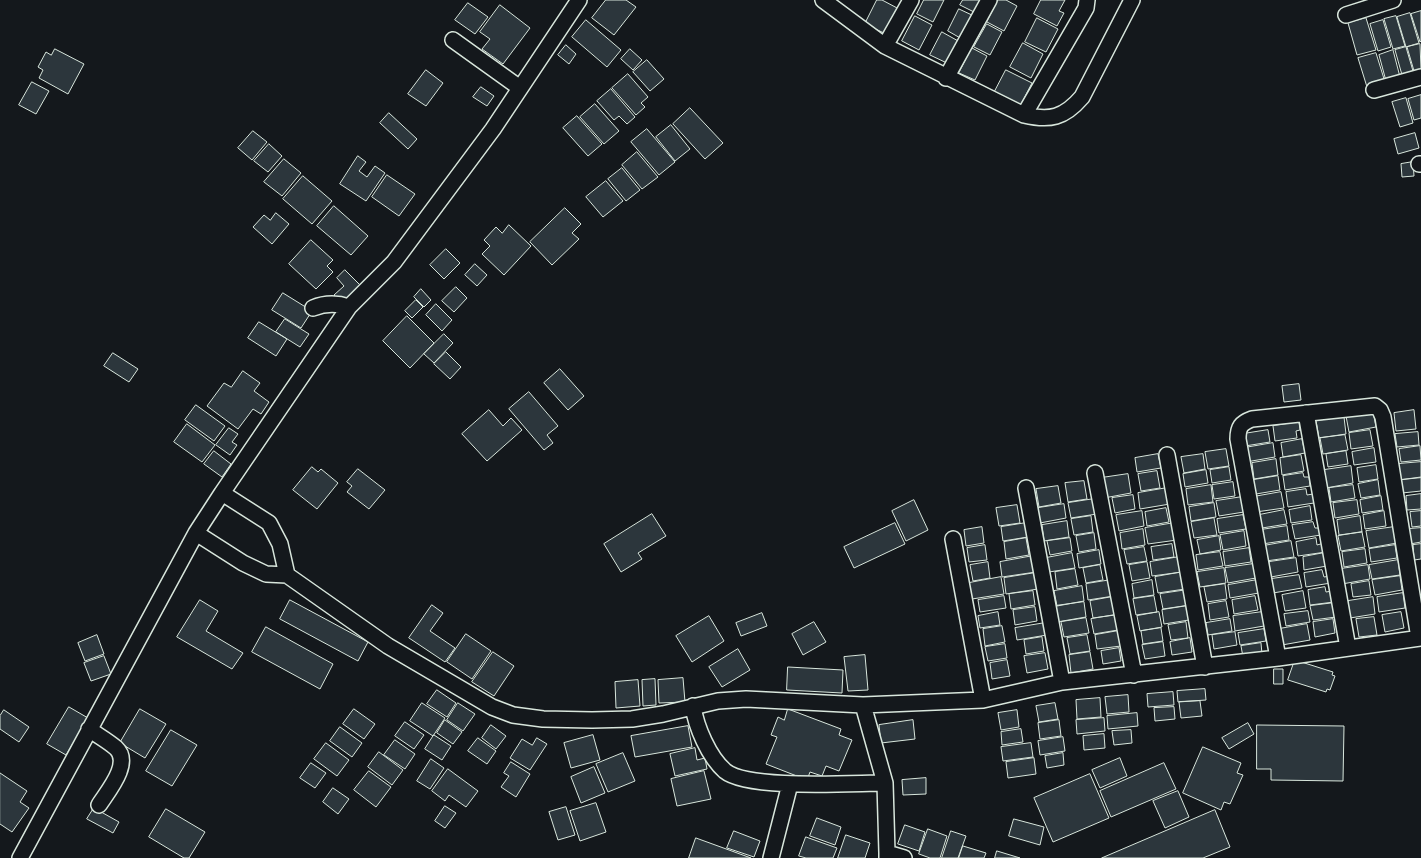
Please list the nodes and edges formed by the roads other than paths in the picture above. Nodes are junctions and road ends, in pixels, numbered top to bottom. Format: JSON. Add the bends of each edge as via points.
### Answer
{"nodes":[{"id":1,"x":579,"y":0,"type":"edge"},
{"id":2,"x":823,"y":0,"type":"edge"},
{"id":3,"x":910,"y":0,"type":"edge"},
{"id":4,"x":989,"y":0,"type":"edge"},
{"id":5,"x":1087,"y":0,"type":"edge"},
{"id":6,"x":1132,"y":0,"type":"edge"},
{"id":7,"x":1393,"y":0,"type":"edge"},
{"id":8,"x":1346,"y":15,"type":"dead end"},
{"id":9,"x":453,"y":40,"type":"dead end"},
{"id":10,"x":885,"y":46,"type":"junction"},
{"id":11,"x":1421,"y":77,"type":"edge"},
{"id":12,"x":946,"y":78,"type":"junction"},
{"id":13,"x":520,"y":88,"type":"junction"},
{"id":14,"x":1374,"y":90,"type":"dead end"},
{"id":15,"x":1024,"y":115,"type":"junction"},
{"id":16,"x":313,"y":308,"type":"dead end"},
{"id":17,"x":349,"y":308,"type":"junction"},
{"id":18,"x":1306,"y":413,"type":"junction"},
{"id":19,"x":1167,"y":455,"type":"dead end"},
{"id":20,"x":1095,"y":473,"type":"dead end"},
{"id":21,"x":1026,"y":488,"type":"dead end"},
{"id":22,"x":222,"y":493,"type":"junction"},
{"id":23,"x":196,"y":533,"type":"junction"},
{"id":24,"x":953,"y":539,"type":"dead end"},
{"id":25,"x":287,"y":575,"type":"junction"},
{"id":26,"x":1420,"y":638,"type":"edge"},
{"id":27,"x":1348,"y":648,"type":"junction"},
{"id":28,"x":1278,"y":658,"type":"junction"},
{"id":29,"x":1205,"y":667,"type":"junction"},
{"id":30,"x":1134,"y":674,"type":"junction"},
{"id":31,"x":1062,"y":682,"type":"junction"},
{"id":32,"x":984,"y":700,"type":"junction"},
{"id":33,"x":863,"y":705,"type":"junction"},
{"id":34,"x":693,"y":706,"type":"junction"},
{"id":35,"x":89,"y":729,"type":"junction"},
{"id":36,"x":885,"y":782,"type":"junction"},
{"id":37,"x":790,"y":784,"type":"junction"},
{"id":38,"x":99,"y":805,"type":"dead end"},
{"id":39,"x":887,"y":855,"type":"edge"},
{"id":40,"x":20,"y":858,"type":"edge"},
{"id":41,"x":771,"y":858,"type":"edge"},
{"id":42,"x":904,"y":858,"type":"edge"}],
"edges":[{"from":1,"to":13,"type":"street"},
{"from":2,"to":10,"type":"street"},
{"from":3,"to":10,"type":"street"},
{"from":4,"to":12,"type":"street"},
{"from":5,"to":15,"type":"street","via":[[1086,8]]},
{"from":6,"to":15,"type":"street","via":[[1082,97],[1073,108],[1050,118]]},
{"from":7,"to":8,"type":"street"},
{"from":9,"to":13,"type":"street"},
{"from":10,"to":12,"type":"street"},
{"from":11,"to":14,"type":"street"},
{"from":12,"to":15,"type":"street"},
{"from":13,"to":17,"type":"street","via":[[394,262]]},
{"from":16,"to":17,"type":"street","via":[[340,304]]},
{"from":17,"to":22,"type":"street"},
{"from":18,"to":26,"type":"street","via":[[1375,406],[1380,410]]},
{"from":18,"to":27,"type":"street"},
{"from":18,"to":28,"type":"street","via":[[1252,419],[1243,422],[1238,430]]},
{"from":19,"to":29,"type":"street"},
{"from":20,"to":30,"type":"street"},
{"from":21,"to":31,"type":"street"},
{"from":22,"to":23,"type":"street"},
{"from":22,"to":25,"type":"street","via":[[269,523],[280,544]]},
{"from":23,"to":25,"type":"street","via":[[266,574]]},
{"from":23,"to":35,"type":"street"},
{"from":24,"to":32,"type":"street"},
{"from":25,"to":34,"type":"street","via":[[388,646],[492,708],[513,715],[582,720],[632,719]]},
{"from":26,"to":27,"type":"street"},
{"from":27,"to":28,"type":"street"},
{"from":28,"to":29,"type":"street"},
{"from":29,"to":30,"type":"street"},
{"from":30,"to":31,"type":"street"},
{"from":31,"to":32,"type":"street"},
{"from":32,"to":33,"type":"street"},
{"from":33,"to":34,"type":"street","via":[[746,698]]},
{"from":33,"to":36,"type":"street"},
{"from":34,"to":37,"type":"street","via":[[696,723],[715,760],[726,771],[737,778]]},
{"from":35,"to":38,"type":"street","via":[[121,755],[118,774]]},
{"from":35,"to":40,"type":"street"},
{"from":36,"to":37,"type":"street"},
{"from":36,"to":39,"type":"street"},
{"from":37,"to":41,"type":"street"},
{"from":39,"to":42,"type":"street"}]}
